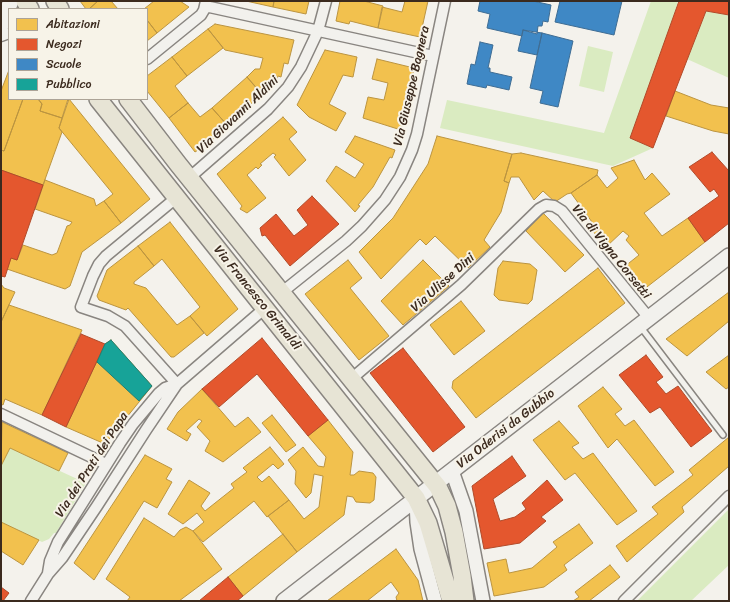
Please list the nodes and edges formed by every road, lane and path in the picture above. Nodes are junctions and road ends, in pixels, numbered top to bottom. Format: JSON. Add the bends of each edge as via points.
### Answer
{"nodes":[{"id":1,"x":326,"y":1,"type":"edge"},
{"id":2,"x":445,"y":1,"type":"edge"},
{"id":3,"x":205,"y":4,"type":"edge"},
{"id":4,"x":8,"y":8,"type":"edge"},
{"id":5,"x":1,"y":25,"type":"edge"},
{"id":6,"x":318,"y":31,"type":"junction"},
{"id":7,"x":433,"y":56,"type":"junction"},
{"id":8,"x":148,"y":58,"type":"edge"},
{"id":9,"x":99,"y":100,"type":"edge"},
{"id":10,"x":129,"y":100,"type":"edge"},
{"id":11,"x":189,"y":178,"type":"junction"},
{"id":12,"x":176,"y":198,"type":"junction"},
{"id":13,"x":550,"y":204,"type":"joint"},
{"id":14,"x":729,"y":256,"type":"edge"},
{"id":15,"x":282,"y":293,"type":"junction"},
{"id":16,"x":265,"y":308,"type":"junction"},
{"id":17,"x":644,"y":322,"type":"junction"},
{"id":18,"x":350,"y":380,"type":"junction"},
{"id":19,"x":177,"y":384,"type":"junction"},
{"id":20,"x":1,"y":414,"type":"edge"},
{"id":21,"x":723,"y":435,"type":"dead end"},
{"id":22,"x":106,"y":464,"type":"junction"},
{"id":23,"x":452,"y":471,"type":"junction"},
{"id":24,"x":434,"y":484,"type":"junction"},
{"id":25,"x":729,"y":496,"type":"edge"},
{"id":26,"x":416,"y":498,"type":"junction"},
{"id":27,"x":48,"y":574,"type":"junction"},
{"id":28,"x":31,"y":601,"type":"edge"},
{"id":29,"x":284,"y":601,"type":"edge"},
{"id":30,"x":434,"y":601,"type":"edge"},
{"id":31,"x":451,"y":601,"type":"edge"},
{"id":32,"x":465,"y":601,"type":"edge"},
{"id":33,"x":483,"y":601,"type":"edge"},
{"id":34,"x":624,"y":601,"type":"edge"}],
"edges":[{"from":1,"to":6,"type":"street","name":"Via Giovanni Aldini"},
{"from":2,"to":7,"type":"street","name":"Via Giuseppe Bagnera"},
{"from":3,"to":6,"type":"street"},
{"from":3,"to":8,"type":"street","via":[[201,15]]},
{"from":4,"to":5,"type":"main road"},
{"from":6,"to":7,"type":"street"},
{"from":6,"to":11,"type":"street","name":"Via Giovanni Aldini","via":[[301,67],[284,93]]},
{"from":7,"to":15,"type":"street","name":"Via Giuseppe Bagnera","via":[[416,139],[397,183],[375,212],[354,233]]},
{"from":9,"to":12,"type":"main road","name":"Via Francesco Grimaldi"},
{"from":10,"to":11,"type":"main road","name":"Via Francesco Grimaldi"},
{"from":11,"to":15,"type":"main road","name":"Via Francesco Grimaldi"},
{"from":12,"to":16,"type":"main road","name":"Via Francesco Grimaldi"},
{"from":12,"to":19,"type":"street","via":[[106,256],[92,276],[81,306],[125,326]]},
{"from":13,"to":17,"type":"street","name":"Via di Vigna Corsetti","via":[[562,211]]},
{"from":13,"to":18,"type":"street","name":"Via Ulisse Dini","via":[[539,209],[461,285]]},
{"from":14,"to":17,"type":"main road","name":"Via Oderisi da Gubbio"},
{"from":15,"to":18,"type":"main road","name":"Via Francesco Grimaldi"},
{"from":16,"to":19,"type":"street","name":"Via dei Prati dei Papa"},
{"from":16,"to":26,"type":"main road","name":"Via Francesco Grimaldi"},
{"from":17,"to":21,"type":"lane"},
{"from":17,"to":23,"type":"main road","name":"Via Oderisi da Gubbio"},
{"from":18,"to":24,"type":"main road","name":"Via Francesco Grimaldi"},
{"from":19,"to":22,"type":"street","name":"Via dei Prati dei Papa","via":[[165,388],[155,397]]},
{"from":19,"to":27,"type":"street","name":"Via dei Prati dei Papa","via":[[71,545]]},
{"from":20,"to":22,"type":"street"},
{"from":22,"to":27,"type":"street","name":"Via dei Prati dei Papa","via":[[58,542]]},
{"from":23,"to":24,"type":"main road","name":"Via Oderisi da Gubbio"},
{"from":23,"to":33,"type":"street","via":[[466,511]]},
{"from":24,"to":26,"type":"main road","name":"Via Oderisi da Gubbio"},
{"from":24,"to":32,"type":"main road","name":"Via Francesco Grimaldi","via":[[441,493],[449,514],[459,554]]},
{"from":25,"to":34,"type":"street"},
{"from":26,"to":29,"type":"main road","name":"Via Oderisi da Gubbio"},
{"from":26,"to":30,"type":"street","via":[[421,549]]},
{"from":26,"to":31,"type":"main road","name":"Via Francesco Grimaldi","via":[[428,523]]},
{"from":27,"to":28,"type":"street","name":"Via dei Prati dei Papa"}]}
